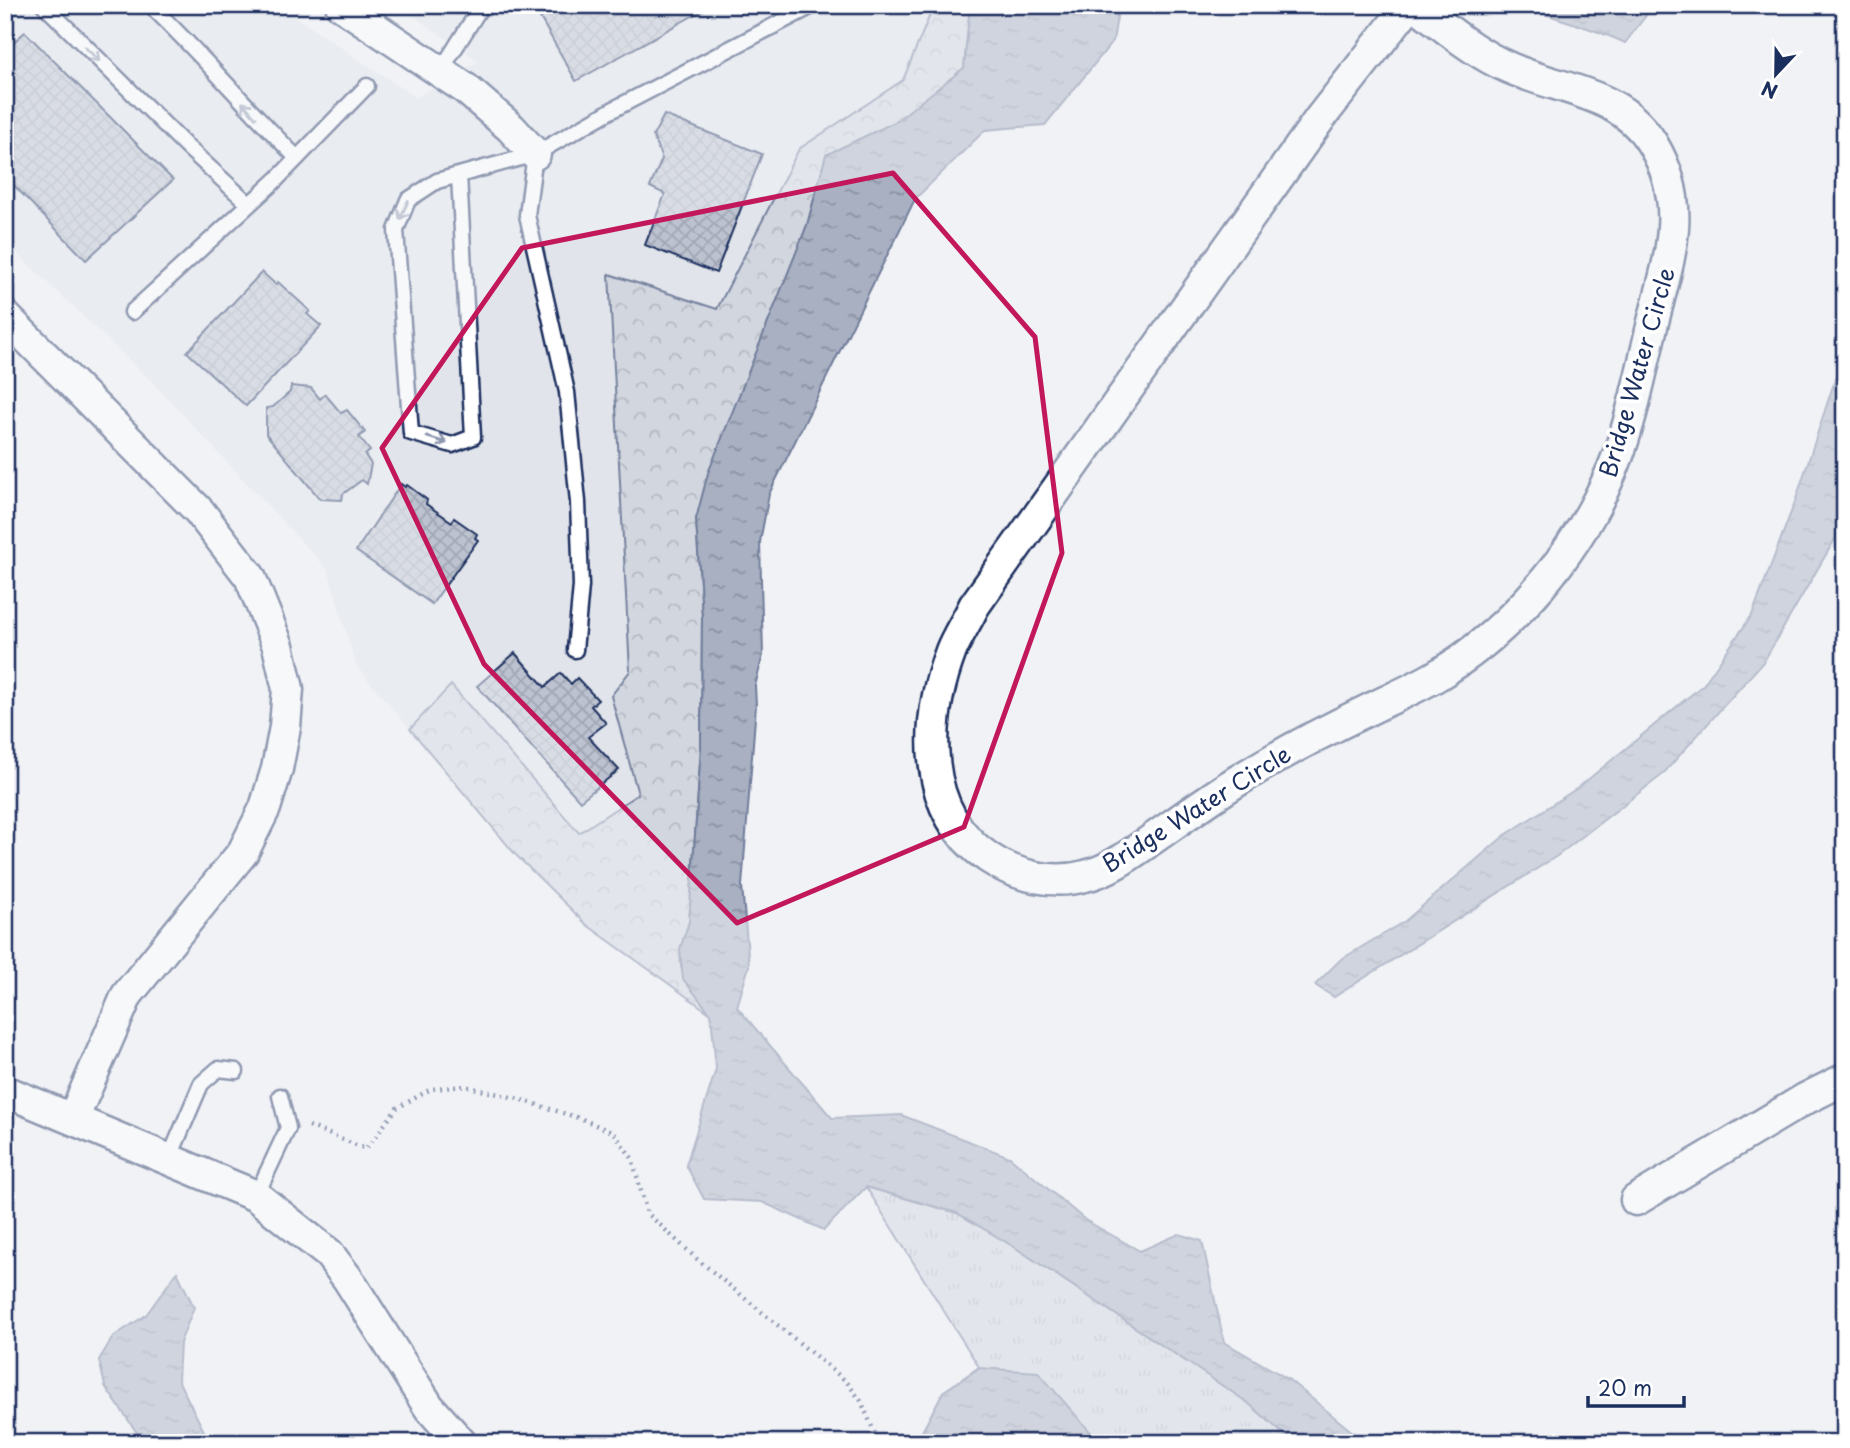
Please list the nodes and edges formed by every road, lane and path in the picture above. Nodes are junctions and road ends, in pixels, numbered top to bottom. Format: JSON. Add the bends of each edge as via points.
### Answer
{"nodes":[{"id":1,"x":44,"y":5,"type":"edge"},
{"id":2,"x":150,"y":5,"type":"edge"},
{"id":3,"x":341,"y":5,"type":"edge"},
{"id":4,"x":482,"y":5,"type":"edge"},
{"id":5,"x":814,"y":5,"type":"edge"},
{"id":6,"x":1409,"y":5,"type":"edge"},
{"id":7,"x":1416,"y":5,"type":"edge"},
{"id":8,"x":440,"y":72,"type":"junction"},
{"id":9,"x":367,"y":86,"type":"dead end"},
{"id":10,"x":535,"y":154,"type":"junction"},
{"id":11,"x":298,"y":158,"type":"junction"},
{"id":12,"x":459,"y":175,"type":"junction"},
{"id":13,"x":249,"y":204,"type":"junction"},
{"id":14,"x":132,"y":312,"type":"dead end"},
{"id":15,"x":5,"y":316,"type":"edge"},
{"id":16,"x":575,"y":650,"type":"dead end"},
{"id":17,"x":236,"y":1071,"type":"dead end"},
{"id":18,"x":1845,"y":1079,"type":"edge"},
{"id":19,"x":5,"y":1091,"type":"edge"},
{"id":20,"x":280,"y":1096,"type":"dead end"},
{"id":21,"x":73,"y":1119,"type":"junction"},
{"id":22,"x":288,"y":1128,"type":"junction"},
{"id":23,"x":169,"y":1159,"type":"junction"},
{"id":24,"x":256,"y":1196,"type":"junction"},
{"id":25,"x":1636,"y":1200,"type":"dead end"},
{"id":26,"x":461,"y":1443,"type":"edge"},
{"id":27,"x":879,"y":1443,"type":"edge"}],
"edges":[{"from":1,"to":13,"type":"lane","one_way":true},
{"from":11,"to":2,"type":"lane","one_way":true},
{"from":3,"to":8,"type":"street"},
{"from":4,"to":8,"type":"lane"},
{"from":5,"to":10,"type":"lane"},
{"from":6,"to":7,"type":"street","name":"Bridge Water Circle","via":[[1321,117],[975,606],[952,649],[938,696],[935,775],[957,828],[976,849],[1000,865],[1025,875],[1061,880],[1120,862],[1291,748],[1435,677],[1518,612],[1587,519],[1614,466],[1675,237],[1670,181],[1653,144],[1614,106],[1503,66]]},
{"from":8,"to":10,"type":"street","via":[[466,89]]},
{"from":9,"to":11,"type":"lane"},
{"from":10,"to":12,"type":"lane"},
{"from":10,"to":16,"type":"lane","via":[[527,215],[567,392],[578,502],[581,586]]},
{"from":11,"to":13,"type":"lane"},
{"from":12,"to":12,"type":"lane","one_way":true,"via":[[437,181],[408,200],[396,230],[411,433],[452,445],[474,437]]},
{"from":13,"to":14,"type":"lane"},
{"from":15,"to":21,"type":"street","via":[[198,511],[250,577],[278,646],[288,689],[278,769],[243,852],[127,995]]},
{"from":17,"to":23,"type":"lane","via":[[218,1069],[201,1084]]},
{"from":18,"to":25,"type":"street","via":[[1805,1098]]},
{"from":19,"to":21,"type":"street"},
{"from":20,"to":22,"type":"lane"},
{"from":21,"to":23,"type":"street"},
{"from":22,"to":24,"type":"lane"},
{"from":22,"to":27,"type":"path","via":[[307,1125],[366,1149],[397,1108],[431,1089],[465,1086],[519,1099],[614,1133],[632,1158],[647,1213],[847,1382],[861,1401]]},
{"from":23,"to":24,"type":"street"},
{"from":24,"to":26,"type":"street","via":[[329,1254],[429,1407]]}]}
